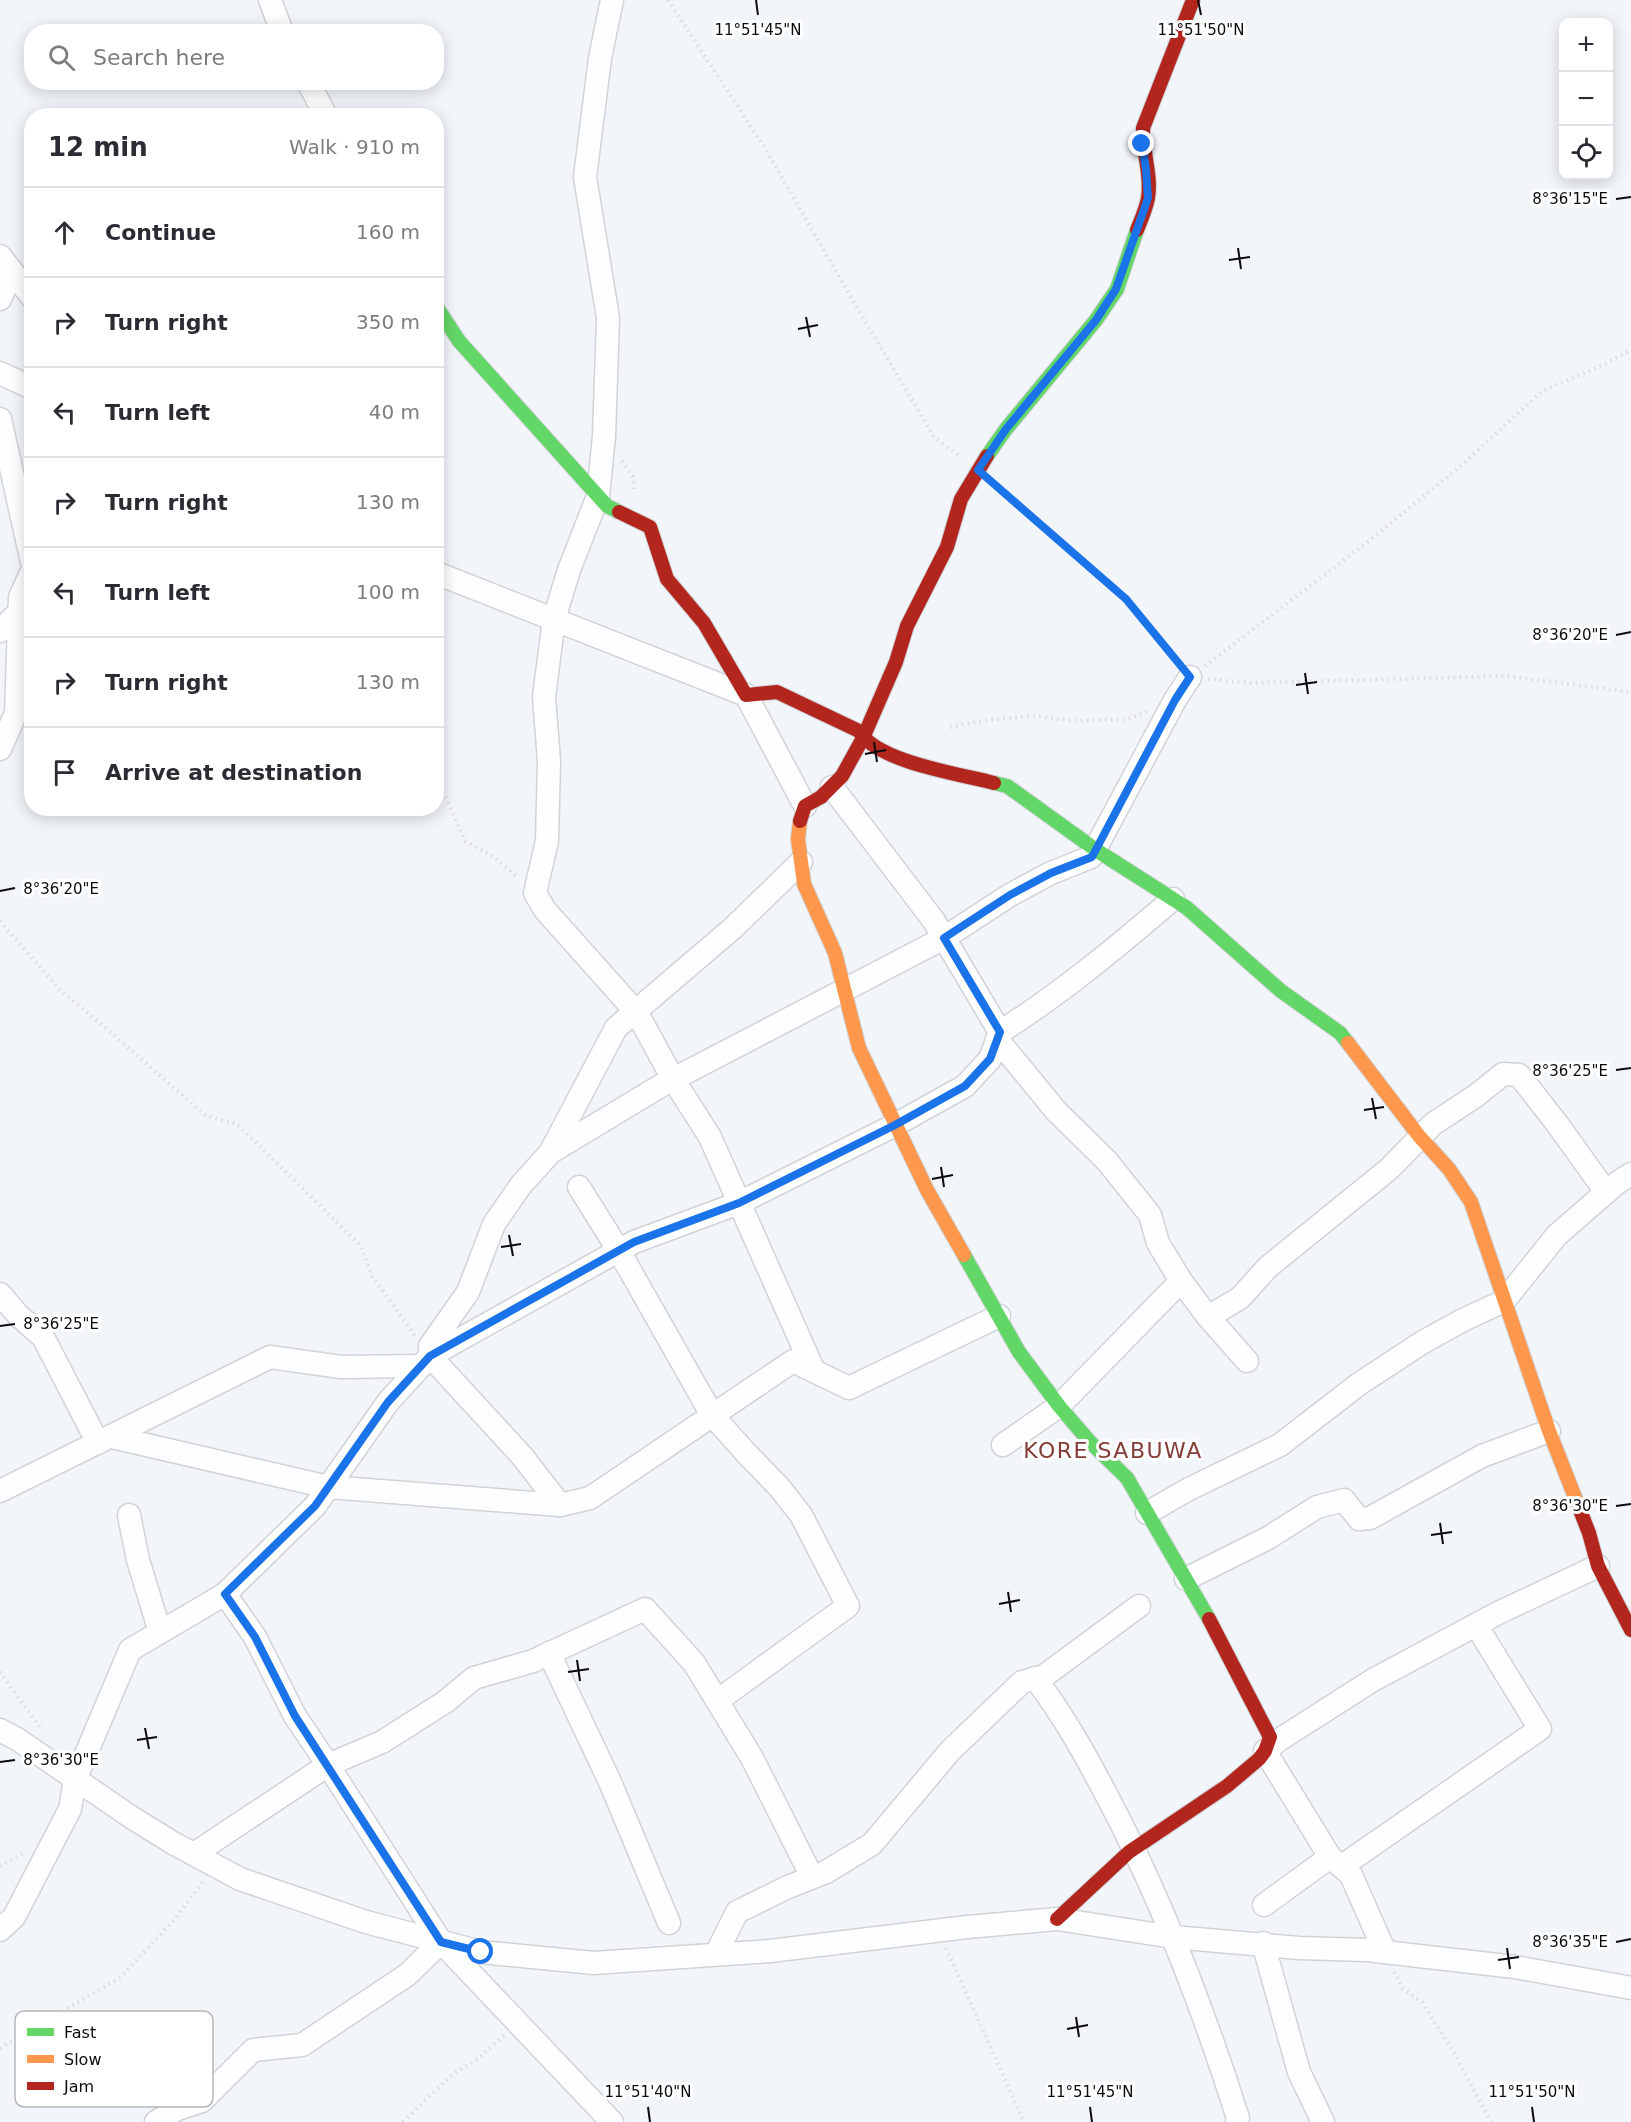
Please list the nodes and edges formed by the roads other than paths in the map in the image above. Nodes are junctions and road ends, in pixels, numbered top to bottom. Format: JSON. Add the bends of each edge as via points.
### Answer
{"nodes":[{"id":1,"x":270,"y":0,"type":"edge"},
{"id":2,"x":612,"y":0,"type":"edge"},
{"id":3,"x":1193,"y":0,"type":"edge"},
{"id":4,"x":279,"y":24,"type":"edge"},
{"id":5,"x":312,"y":90,"type":"edge"},
{"id":6,"x":322,"y":108,"type":"edge"},
{"id":7,"x":6,"y":264,"type":"edge"},
{"id":8,"x":24,"y":287,"type":"edge"},
{"id":9,"x":0,"y":299,"type":"edge"},
{"id":10,"x":444,"y":318,"type":"edge"},
{"id":11,"x":0,"y":373,"type":"edge"},
{"id":12,"x":24,"y":384,"type":"edge"},
{"id":13,"x":0,"y":419,"type":"edge"},
{"id":14,"x":598,"y":496,"type":"junction"},
{"id":15,"x":24,"y":526,"type":"edge"},
{"id":16,"x":444,"y":576,"type":"edge"},
{"id":17,"x":24,"y":588,"type":"edge"},
{"id":18,"x":20,"y":611,"type":"junction"},
{"id":19,"x":554,"y":619,"type":"junction"},
{"id":20,"x":0,"y":632,"type":"edge"},
{"id":21,"x":1190,"y":677,"type":"road end"},
{"id":22,"x":746,"y":695,"type":"junction"},
{"id":23,"x":863,"y":738,"type":"junction"},
{"id":24,"x":0,"y":749,"type":"edge"},
{"id":25,"x":832,"y":787,"type":"junction"},
{"id":26,"x":805,"y":806,"type":"junction"},
{"id":27,"x":1096,"y":850,"type":"junction"},
{"id":28,"x":801,"y":862,"type":"junction"},
{"id":29,"x":1173,"y":899,"type":"junction"},
{"id":30,"x":944,"y":938,"type":"junction"},
{"id":31,"x":844,"y":990,"type":"junction"},
{"id":32,"x":637,"y":1013,"type":"junction"},
{"id":33,"x":999,"y":1035,"type":"junction"},
{"id":34,"x":673,"y":1079,"type":"junction"},
{"id":35,"x":895,"y":1125,"type":"junction"},
{"id":36,"x":1419,"y":1136,"type":"junction"},
{"id":37,"x":550,"y":1152,"type":"junction"},
{"id":38,"x":1631,"y":1174,"type":"edge"},
{"id":39,"x":579,"y":1187,"type":"dead end"},
{"id":40,"x":1606,"y":1192,"type":"junction"},
{"id":41,"x":739,"y":1203,"type":"junction"},
{"id":42,"x":619,"y":1251,"type":"junction"},
{"id":43,"x":1181,"y":1281,"type":"junction"},
{"id":44,"x":0,"y":1294,"type":"edge"},
{"id":45,"x":1504,"y":1301,"type":"junction"},
{"id":46,"x":999,"y":1316,"type":"junction"},
{"id":47,"x":1208,"y":1317,"type":"junction"},
{"id":48,"x":426,"y":1361,"type":"junction"},
{"id":49,"x":1247,"y":1361,"type":"dead end"},
{"id":50,"x":814,"y":1371,"type":"junction"},
{"id":51,"x":1059,"y":1406,"type":"junction"},
{"id":52,"x":712,"y":1415,"type":"junction"},
{"id":53,"x":1549,"y":1431,"type":"junction"},
{"id":54,"x":105,"y":1440,"type":"junction"},
{"id":55,"x":1003,"y":1445,"type":"dead end"},
{"id":56,"x":328,"y":1487,"type":"junction"},
{"id":57,"x":0,"y":1491,"type":"edge"},
{"id":58,"x":560,"y":1505,"type":"junction"},
{"id":59,"x":1147,"y":1513,"type":"junction"},
{"id":60,"x":129,"y":1515,"type":"dead end"},
{"id":61,"x":1598,"y":1566,"type":"junction"},
{"id":62,"x":1186,"y":1579,"type":"junction"},
{"id":63,"x":225,"y":1594,"type":"junction"},
{"id":64,"x":1139,"y":1606,"type":"dead end"},
{"id":65,"x":1476,"y":1625,"type":"junction"},
{"id":66,"x":1631,"y":1630,"type":"edge"},
{"id":67,"x":160,"y":1632,"type":"junction"},
{"id":68,"x":549,"y":1653,"type":"junction"},
{"id":69,"x":1035,"y":1678,"type":"junction"},
{"id":70,"x":717,"y":1701,"type":"junction"},
{"id":71,"x":0,"y":1730,"type":"edge"},
{"id":72,"x":1265,"y":1751,"type":"junction"},
{"id":73,"x":328,"y":1765,"type":"junction"},
{"id":74,"x":75,"y":1780,"type":"junction"},
{"id":75,"x":1134,"y":1848,"type":"junction"},
{"id":76,"x":194,"y":1854,"type":"junction"},
{"id":77,"x":1336,"y":1862,"type":"junction"},
{"id":78,"x":812,"y":1877,"type":"junction"},
{"id":79,"x":1264,"y":1905,"type":"dead end"},
{"id":80,"x":1058,"y":1919,"type":"junction"},
{"id":81,"x":669,"y":1923,"type":"dead end"},
{"id":82,"x":0,"y":1930,"type":"edge"},
{"id":83,"x":1173,"y":1937,"type":"junction"},
{"id":84,"x":441,"y":1942,"type":"junction"},
{"id":85,"x":1263,"y":1943,"type":"junction"},
{"id":86,"x":1385,"y":1952,"type":"junction"},
{"id":87,"x":716,"y":1954,"type":"junction"},
{"id":88,"x":1631,"y":1988,"type":"edge"},
{"id":89,"x":213,"y":2090,"type":"edge"},
{"id":90,"x":183,"y":2107,"type":"edge"},
{"id":91,"x":156,"y":2122,"type":"edge"},
{"id":92,"x":612,"y":2122,"type":"edge"},
{"id":93,"x":1237,"y":2122,"type":"edge"},
{"id":94,"x":1323,"y":2122,"type":"edge"}],
"edges":[{"from":1,"to":4,"type":"street"},
{"from":2,"to":14,"type":"street","via":[[600,58],[585,177],[608,318]]},
{"from":3,"to":23,"type":"street","via":[[1143,128],[1148,198],[1116,289],[1096,320],[1006,429],[961,499],[947,547],[907,626]]},
{"from":5,"to":6,"type":"street"},
{"from":7,"to":8,"type":"street"},
{"from":7,"to":9,"type":"street"},
{"from":10,"to":14,"type":"street","via":[[459,341]]},
{"from":11,"to":12,"type":"street"},
{"from":13,"to":15,"type":"street"},
{"from":14,"to":19,"type":"street"},
{"from":14,"to":22,"type":"street","via":[[607,506],[650,527],[667,579],[704,623]]},
{"from":16,"to":19,"type":"street"},
{"from":17,"to":18,"type":"street"},
{"from":18,"to":20,"type":"street"},
{"from":18,"to":24,"type":"street","via":[[16,713]]},
{"from":19,"to":22,"type":"street"},
{"from":19,"to":32,"type":"street","via":[[544,697],[549,760],[547,841],[536,892],[545,910]]},
{"from":21,"to":27,"type":"street"},
{"from":22,"to":23,"type":"street","via":[[777,692],[859,732]]},
{"from":22,"to":26,"type":"street"},
{"from":23,"to":25,"type":"street"},
{"from":23,"to":27,"type":"street","via":[[897,759],[1007,786]]},
{"from":25,"to":26,"type":"street"},
{"from":25,"to":30,"type":"street"},
{"from":26,"to":28,"type":"street","via":[[798,839]]},
{"from":27,"to":29,"type":"street"},
{"from":27,"to":30,"type":"street","via":[[1092,857],[1010,895]]},
{"from":28,"to":31,"type":"street","via":[[804,884],[835,953]]},
{"from":28,"to":32,"type":"street","via":[[734,928]]},
{"from":29,"to":33,"type":"street","via":[[1089,969]]},
{"from":29,"to":36,"type":"street","via":[[1281,991],[1340,1033]]},
{"from":30,"to":31,"type":"street"},
{"from":30,"to":33,"type":"street"},
{"from":31,"to":34,"type":"street"},
{"from":31,"to":35,"type":"street","via":[[859,1048]]},
{"from":32,"to":34,"type":"street"},
{"from":32,"to":37,"type":"street","via":[[616,1028]]},
{"from":33,"to":35,"type":"street","via":[[990,1059],[965,1086]]},
{"from":33,"to":43,"type":"street","via":[[1057,1112],[1107,1161],[1150,1215],[1158,1244]]},
{"from":34,"to":37,"type":"street"},
{"from":34,"to":41,"type":"street","via":[[710,1137]]},
{"from":35,"to":41,"type":"street"},
{"from":35,"to":46,"type":"street"},
{"from":36,"to":40,"type":"street","via":[[1503,1074],[1519,1075]]},
{"from":36,"to":45,"type":"street","via":[[1449,1169],[1471,1202]]},
{"from":36,"to":47,"type":"street","via":[[1389,1168],[1268,1267],[1240,1298]]},
{"from":37,"to":48,"type":"street","via":[[494,1224],[468,1292],[430,1346]]},
{"from":38,"to":40,"type":"street"},
{"from":39,"to":42,"type":"street"},
{"from":40,"to":45,"type":"street","via":[[1557,1235]]},
{"from":41,"to":42,"type":"street"},
{"from":41,"to":50,"type":"street"},
{"from":42,"to":48,"type":"street"},
{"from":42,"to":52,"type":"street"},
{"from":43,"to":47,"type":"street"},
{"from":43,"to":51,"type":"street"},
{"from":44,"to":54,"type":"street","via":[[44,1337]]},
{"from":45,"to":53,"type":"street"},
{"from":45,"to":59,"type":"street","via":[[1423,1342],[1359,1384],[1280,1445]]},
{"from":46,"to":50,"type":"street","via":[[849,1388]]},
{"from":46,"to":51,"type":"street","via":[[1019,1352]]},
{"from":47,"to":49,"type":"street"},
{"from":48,"to":54,"type":"street","via":[[341,1367],[270,1357]]},
{"from":48,"to":56,"type":"street","via":[[388,1402]]},
{"from":48,"to":58,"type":"street","via":[[522,1456]]},
{"from":50,"to":52,"type":"street","via":[[793,1361]]},
{"from":51,"to":55,"type":"street"},
{"from":51,"to":59,"type":"street","via":[[1127,1478]]},
{"from":52,"to":58,"type":"street","via":[[590,1498]]},
{"from":52,"to":70,"type":"street","via":[[801,1515],[848,1606]]},
{"from":53,"to":61,"type":"street"},
{"from":53,"to":62,"type":"street","via":[[1482,1456],[1370,1518],[1359,1519],[1344,1500],[1317,1507],[1268,1538]]},
{"from":54,"to":56,"type":"street"},
{"from":54,"to":57,"type":"street"},
{"from":56,"to":58,"type":"street"},
{"from":56,"to":63,"type":"street","via":[[315,1506]]},
{"from":59,"to":62,"type":"street"},
{"from":60,"to":67,"type":"street"},
{"from":61,"to":65,"type":"street"},
{"from":61,"to":66,"type":"street"},
{"from":62,"to":72,"type":"street","via":[[1270,1737]]},
{"from":63,"to":67,"type":"street"},
{"from":63,"to":73,"type":"street","via":[[255,1637],[295,1716]]},
{"from":64,"to":69,"type":"street","via":[[1044,1676]]},
{"from":65,"to":72,"type":"street","via":[[1373,1680]]},
{"from":65,"to":77,"type":"street","via":[[1540,1729]]},
{"from":67,"to":74,"type":"street","via":[[130,1650]]},
{"from":68,"to":70,"type":"street","via":[[645,1609],[694,1664]]},
{"from":68,"to":73,"type":"street","via":[[474,1678],[446,1702],[382,1742]]},
{"from":68,"to":81,"type":"street","via":[[610,1782]]},
{"from":69,"to":75,"type":"street","via":[[1057,1707]]},
{"from":69,"to":78,"type":"street","via":[[1022,1682],[950,1750],[872,1844]]},
{"from":70,"to":78,"type":"street","via":[[752,1758]]},
{"from":71,"to":74,"type":"street"},
{"from":72,"to":75,"type":"street","via":[[1227,1786]]},
{"from":72,"to":77,"type":"street"},
{"from":73,"to":76,"type":"street"},
{"from":73,"to":84,"type":"street"},
{"from":74,"to":76,"type":"street"},
{"from":74,"to":82,"type":"street","via":[[70,1809],[14,1917]]},
{"from":75,"to":80,"type":"street"},
{"from":75,"to":83,"type":"street"},
{"from":76,"to":84,"type":"street","via":[[240,1879],[366,1922]]},
{"from":77,"to":79,"type":"street"},
{"from":77,"to":86,"type":"street","via":[[1351,1875]]},
{"from":78,"to":87,"type":"street","via":[[737,1912]]},
{"from":80,"to":83,"type":"street"},
{"from":80,"to":87,"type":"street"},
{"from":83,"to":85,"type":"street"},
{"from":83,"to":93,"type":"street","via":[[1213,2039]]},
{"from":84,"to":87,"type":"street","via":[[481,1952],[594,1963]]},
{"from":84,"to":89,"type":"street","via":[[407,1975],[302,2045],[253,2050]]},
{"from":84,"to":92,"type":"street"},
{"from":85,"to":86,"type":"street"},
{"from":85,"to":94,"type":"street","via":[[1299,2072]]},
{"from":86,"to":88,"type":"street","via":[[1515,1967]]},
{"from":90,"to":91,"type":"street"}]}
